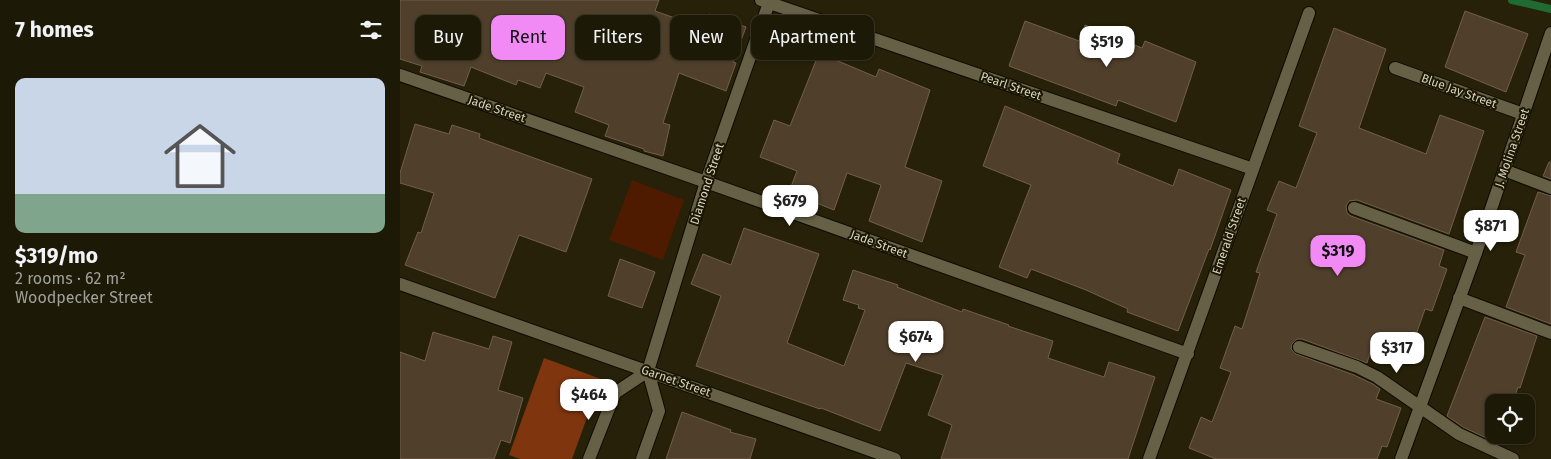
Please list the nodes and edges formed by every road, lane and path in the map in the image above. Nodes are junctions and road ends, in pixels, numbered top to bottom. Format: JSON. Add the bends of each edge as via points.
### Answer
{"nodes":[{"id":1,"x":767,"y":1,"type":"edge"},
{"id":2,"x":1309,"y":13,"type":"dead end"},
{"id":3,"x":1551,"y":34,"type":"edge"},
{"id":4,"x":1395,"y":68,"type":"dead end"},
{"id":5,"x":400,"y":75,"type":"edge"},
{"id":6,"x":1523,"y":114,"type":"junction"},
{"id":7,"x":1253,"y":169,"type":"junction"},
{"id":8,"x":1504,"y":170,"type":"junction"},
{"id":9,"x":706,"y":182,"type":"junction"},
{"id":10,"x":1551,"y":188,"type":"edge"},
{"id":11,"x":1354,"y":208,"type":"dead end"},
{"id":12,"x":1476,"y":253,"type":"junction"},
{"id":13,"x":400,"y":284,"type":"edge"},
{"id":14,"x":1459,"y":298,"type":"junction"},
{"id":15,"x":1551,"y":333,"type":"edge"},
{"id":16,"x":1299,"y":347,"type":"dead end"},
{"id":17,"x":1188,"y":354,"type":"junction"},
{"id":18,"x":648,"y":371,"type":"junction"},
{"id":19,"x":1420,"y":408,"type":"junction"},
{"id":20,"x":589,"y":459,"type":"edge"},
{"id":21,"x":642,"y":459,"type":"edge"},
{"id":22,"x":895,"y":459,"type":"edge"},
{"id":23,"x":1149,"y":459,"type":"edge"},
{"id":24,"x":1401,"y":459,"type":"edge"},
{"id":25,"x":1513,"y":459,"type":"edge"}],
"edges":[{"from":1,"to":7,"type":"street","name":"Pearl Street"},
{"from":1,"to":9,"type":"street","name":"Diamond Street"},
{"from":2,"to":7,"type":"street","name":"Emerald Street"},
{"from":3,"to":6,"type":"street","name":"J. Molina Street"},
{"from":4,"to":6,"type":"street","name":"Blue Jay Street"},
{"from":5,"to":9,"type":"street","name":"Jade Street"},
{"from":6,"to":8,"type":"street","name":"J. Molina Street"},
{"from":7,"to":17,"type":"street","name":"Emerald Street"},
{"from":8,"to":10,"type":"street"},
{"from":8,"to":12,"type":"street","name":"J. Molina Street"},
{"from":9,"to":17,"type":"street","name":"Jade Street"},
{"from":9,"to":18,"type":"street","name":"Diamond Street"},
{"from":11,"to":12,"type":"street"},
{"from":12,"to":14,"type":"street","name":"J. Molina Street"},
{"from":13,"to":18,"type":"street","name":"Garnet Street"},
{"from":14,"to":15,"type":"street"},
{"from":14,"to":19,"type":"street","name":"J. Molina Street"},
{"from":16,"to":19,"type":"street","via":[[1378,377]]},
{"from":17,"to":23,"type":"street","name":"Emerald Street"},
{"from":18,"to":20,"type":"street","via":[[615,393]]},
{"from":18,"to":21,"type":"street","via":[[659,411]]},
{"from":18,"to":22,"type":"street","name":"Garnet Street"},
{"from":19,"to":24,"type":"street","name":"J. Molina Street"},
{"from":19,"to":25,"type":"street","via":[[1459,434]]}]}
